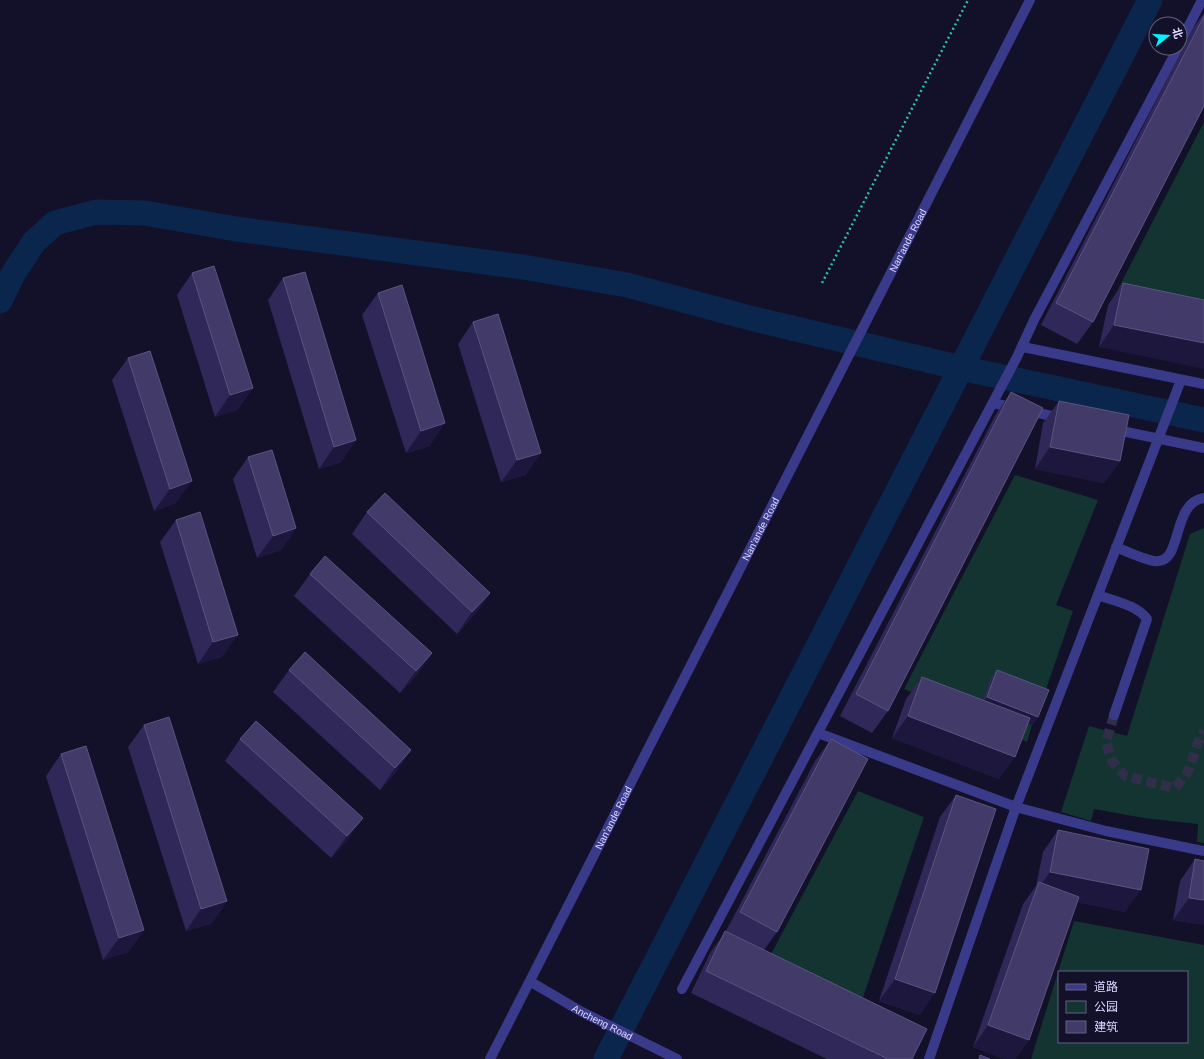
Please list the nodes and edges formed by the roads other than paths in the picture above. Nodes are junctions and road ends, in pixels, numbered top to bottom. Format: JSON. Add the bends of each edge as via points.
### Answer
{"nodes":[{"id":1,"x":1030,"y":0,"type":"edge"},
{"id":2,"x":1202,"y":0,"type":"edge"},
{"id":3,"x":1200,"y":14,"type":"edge"},
{"id":4,"x":1188,"y":31,"type":"edge"},
{"id":5,"x":1174,"y":56,"type":"edge"},
{"id":6,"x":1022,"y":347,"type":"junction"},
{"id":7,"x":1182,"y":380,"type":"junction"},
{"id":8,"x":1204,"y":384,"type":"edge"},
{"id":9,"x":993,"y":403,"type":"junction"},
{"id":10,"x":1068,"y":419,"type":"edge"},
{"id":11,"x":1106,"y":427,"type":"edge"},
{"id":12,"x":1158,"y":439,"type":"junction"},
{"id":13,"x":1204,"y":448,"type":"edge"},
{"id":14,"x":1204,"y":498,"type":"edge"},
{"id":15,"x":1116,"y":547,"type":"junction"},
{"id":16,"x":1098,"y":595,"type":"junction"},
{"id":17,"x":1114,"y":715,"type":"tunnel mouth"},
{"id":18,"x":818,"y":733,"type":"junction"},
{"id":19,"x":1016,"y":807,"type":"junction"},
{"id":20,"x":1204,"y":851,"type":"edge"},
{"id":21,"x":531,"y":982,"type":"junction"},
{"id":22,"x":682,"y":989,"type":"dead end"},
{"id":23,"x":490,"y":1059,"type":"edge"},
{"id":24,"x":677,"y":1059,"type":"edge"},
{"id":25,"x":928,"y":1059,"type":"edge"}],
"edges":[{"from":1,"to":21,"type":"street","name":"Nan'ande Road"},
{"from":2,"to":3,"type":"street"},
{"from":3,"to":4,"type":"street"},
{"from":5,"to":6,"type":"street"},
{"from":6,"to":7,"type":"street"},
{"from":6,"to":9,"type":"street"},
{"from":7,"to":8,"type":"street"},
{"from":7,"to":12,"type":"street"},
{"from":9,"to":10,"type":"street"},
{"from":9,"to":18,"type":"street"},
{"from":11,"to":12,"type":"street"},
{"from":12,"to":13,"type":"street"},
{"from":12,"to":15,"type":"street"},
{"from":14,"to":15,"type":"street","via":[[1190,504],[1184,513],[1173,548],[1164,560],[1155,562]]},
{"from":15,"to":16,"type":"street"},
{"from":16,"to":17,"type":"street","via":[[1136,609],[1147,619]]},
{"from":16,"to":19,"type":"street"},
{"from":18,"to":19,"type":"street"},
{"from":18,"to":22,"type":"street"},
{"from":19,"to":20,"type":"street","via":[[1106,831]]},
{"from":19,"to":25,"type":"street"},
{"from":21,"to":23,"type":"street","name":"Nan'ande Road"},
{"from":21,"to":24,"type":"street","name":"Ancheng Road","via":[[582,1012]]}]}
